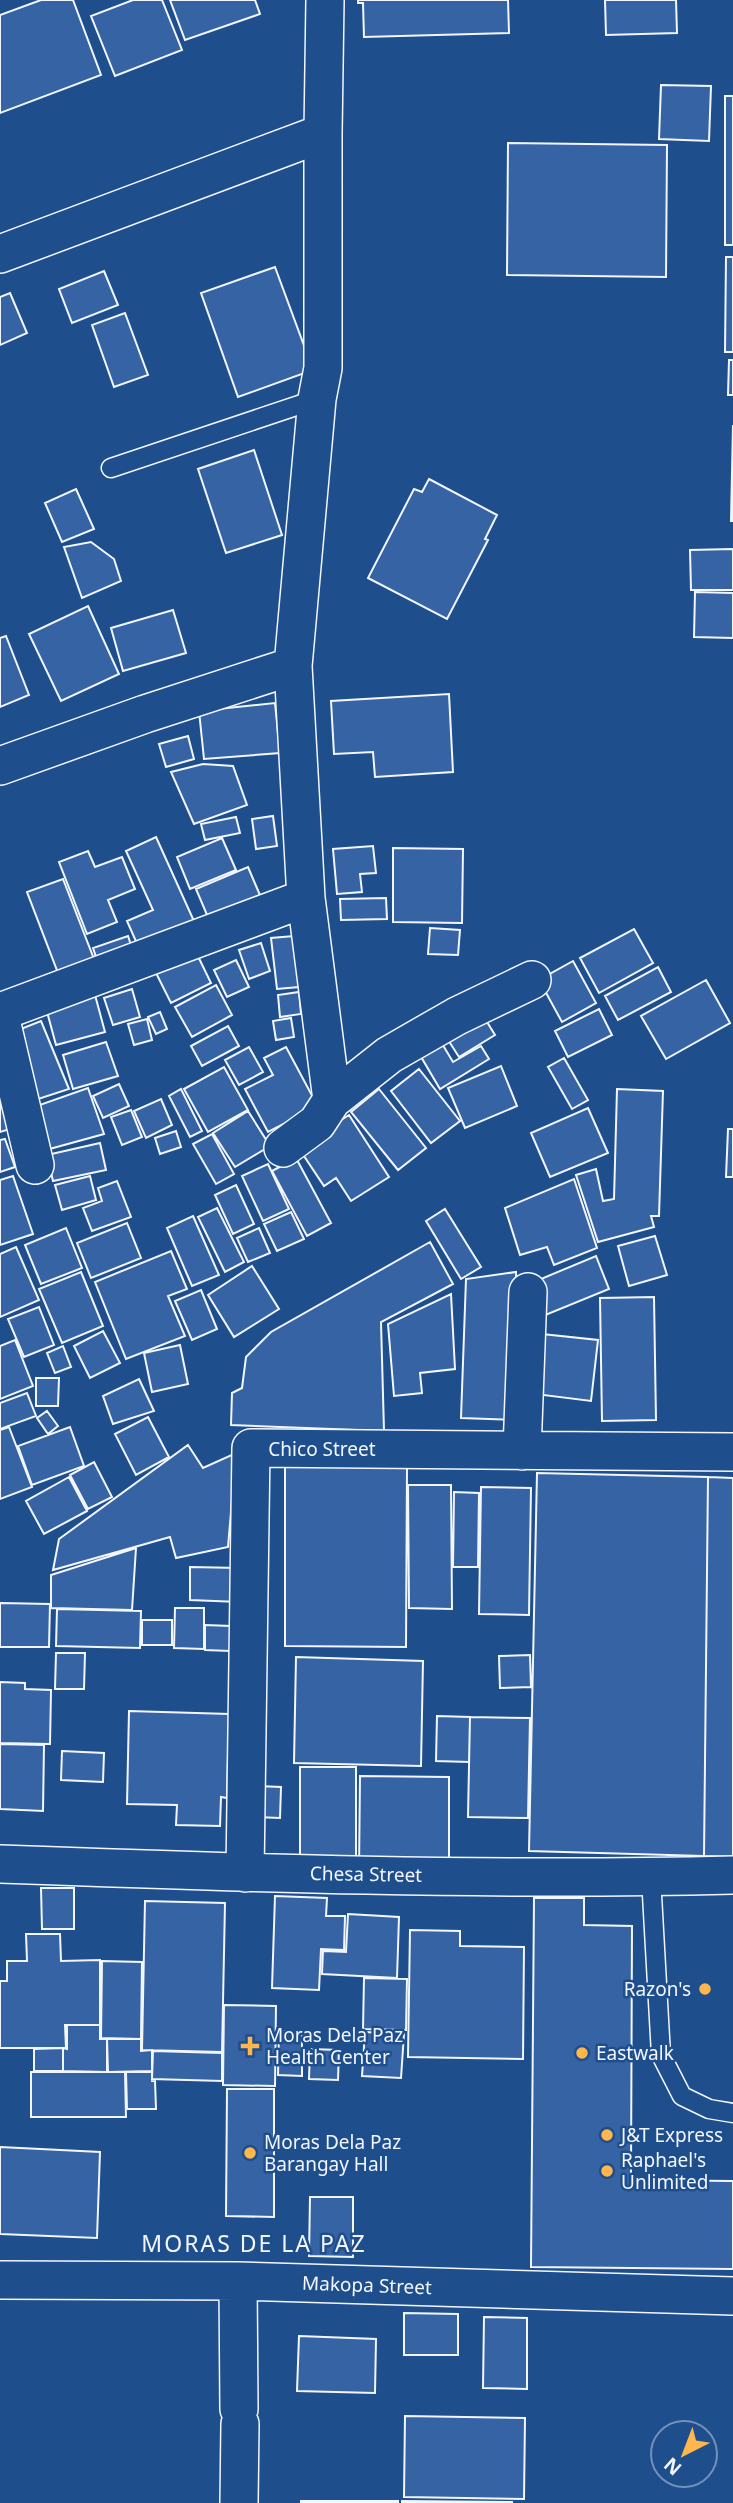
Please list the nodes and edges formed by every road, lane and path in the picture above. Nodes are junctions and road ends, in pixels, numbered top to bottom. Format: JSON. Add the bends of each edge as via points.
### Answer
{"nodes":[{"id":1,"x":326,"y":0,"type":"edge"},
{"id":2,"x":323,"y":133,"type":"junction"},
{"id":3,"x":0,"y":254,"type":"edge"},
{"id":4,"x":317,"y":399,"type":"junction"},
{"id":5,"x":111,"y":468,"type":"dead end"},
{"id":6,"x":293,"y":666,"type":"junction"},
{"id":7,"x":0,"y":766,"type":"edge"},
{"id":8,"x":306,"y":898,"type":"junction"},
{"id":9,"x":532,"y":980,"type":"dead end"},
{"id":10,"x":0,"y":1014,"type":"edge"},
{"id":11,"x":332,"y":1100,"type":"junction"},
{"id":12,"x":283,"y":1149,"type":"dead end"},
{"id":13,"x":35,"y":1165,"type":"dead end"},
{"id":14,"x":528,"y":1292,"type":"dead end"},
{"id":15,"x":522,"y":1451,"type":"junction"},
{"id":16,"x":733,"y":1452,"type":"edge"},
{"id":17,"x":0,"y":1864,"type":"edge"},
{"id":18,"x":245,"y":1873,"type":"junction"},
{"id":19,"x":733,"y":1875,"type":"edge"},
{"id":20,"x":651,"y":1877,"type":"junction"},
{"id":21,"x":733,"y":2113,"type":"edge"},
{"id":22,"x":0,"y":2280,"type":"edge"},
{"id":23,"x":238,"y":2281,"type":"junction"},
{"id":24,"x":733,"y":2295,"type":"edge"},
{"id":25,"x":239,"y":2503,"type":"edge"}],
"edges":[{"from":1,"to":2,"type":"street"},
{"from":2,"to":3,"type":"street"},
{"from":2,"to":4,"type":"street","via":[[323,368]]},
{"from":4,"to":5,"type":"lane"},
{"from":4,"to":6,"type":"street"},
{"from":6,"to":7,"type":"street"},
{"from":6,"to":8,"type":"street"},
{"from":8,"to":10,"type":"street"},
{"from":8,"to":11,"type":"street"},
{"from":9,"to":11,"type":"street","via":[[389,1055]]},
{"from":10,"to":13,"type":"street"},
{"from":11,"to":12,"type":"street","via":[[317,1123]]},
{"from":14,"to":15,"type":"street"},
{"from":15,"to":16,"type":"street","name":"Chico Street"},
{"from":15,"to":18,"type":"street","name":"Chico Street","via":[[251,1448]]},
{"from":17,"to":18,"type":"street","name":"Chesa Street"},
{"from":18,"to":20,"type":"street","name":"Chesa Street"},
{"from":19,"to":20,"type":"street","name":"Chesa Street"},
{"from":20,"to":21,"type":"lane","via":[[661,2055],[682,2096],[709,2109]]},
{"from":22,"to":23,"type":"street","name":"Makopa Street"},
{"from":23,"to":24,"type":"street","name":"Makopa Street"},
{"from":23,"to":25,"type":"street"}]}
